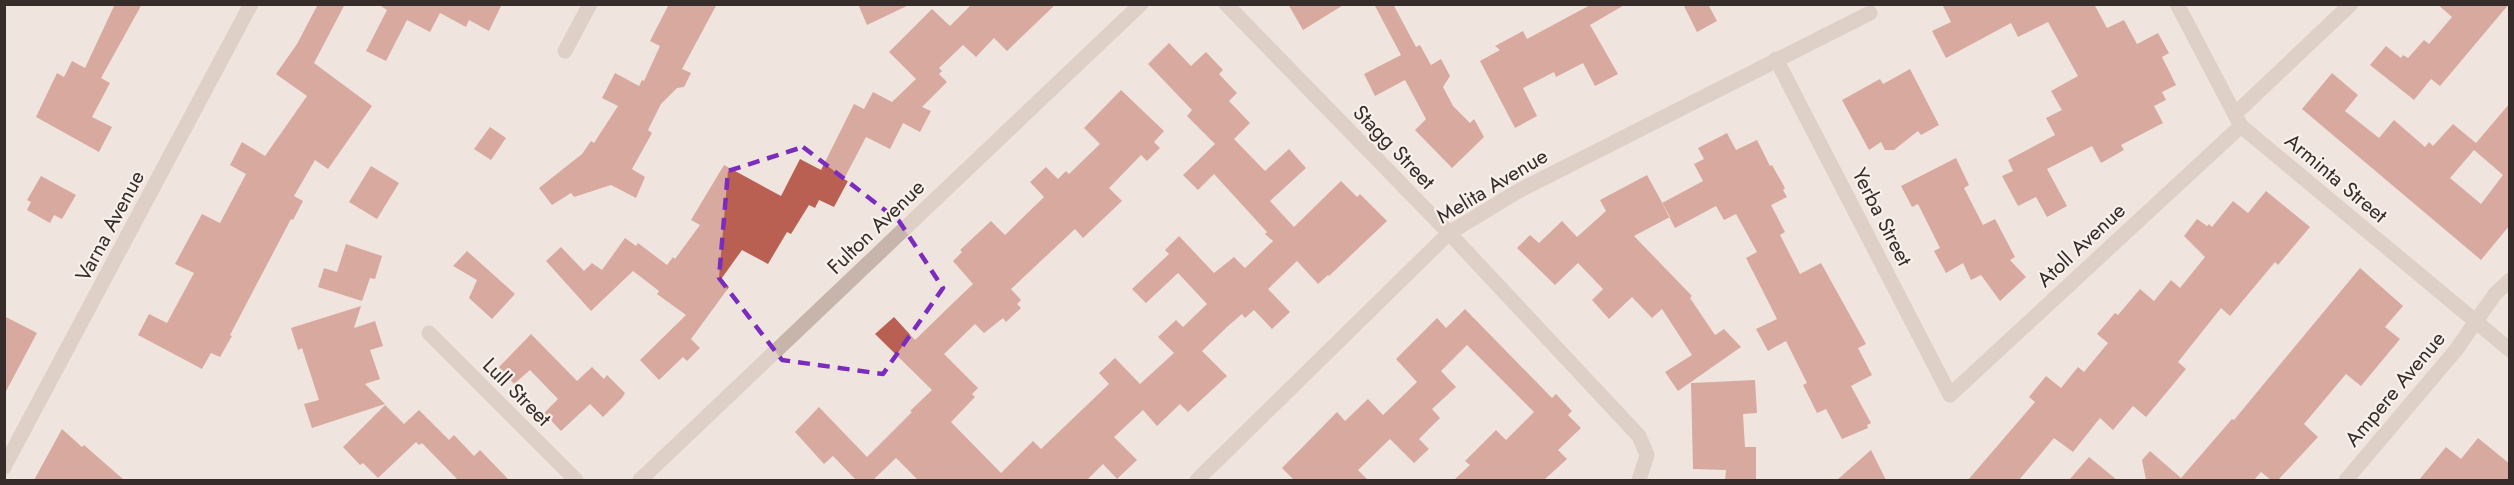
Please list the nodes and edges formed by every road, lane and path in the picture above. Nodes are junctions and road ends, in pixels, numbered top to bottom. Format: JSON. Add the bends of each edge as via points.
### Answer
{"nodes":[{"id":1,"x":251,"y":4,"type":"edge"},
{"id":2,"x":590,"y":4,"type":"edge"},
{"id":3,"x":1142,"y":4,"type":"edge"},
{"id":4,"x":1226,"y":4,"type":"edge"},
{"id":5,"x":2176,"y":4,"type":"edge"},
{"id":6,"x":2351,"y":4,"type":"edge"},
{"id":7,"x":1870,"y":13,"type":"dead end"},
{"id":8,"x":565,"y":51,"type":"dead end"},
{"id":9,"x":1776,"y":59,"type":"junction"},
{"id":10,"x":2238,"y":120,"type":"junction"},
{"id":11,"x":1449,"y":233,"type":"junction"},
{"id":12,"x":2510,"y":280,"type":"edge"},
{"id":13,"x":2475,"y":322,"type":"junction"},
{"id":14,"x":429,"y":333,"type":"dead end"},
{"id":15,"x":2510,"y":350,"type":"edge"},
{"id":16,"x":1950,"y":395,"type":"joint"},
{"id":17,"x":4,"y":466,"type":"edge"},
{"id":18,"x":576,"y":480,"type":"edge"},
{"id":19,"x":640,"y":480,"type":"edge"},
{"id":20,"x":1197,"y":480,"type":"edge"},
{"id":21,"x":1639,"y":480,"type":"edge"},
{"id":22,"x":2346,"y":480,"type":"edge"}],
"edges":[{"from":1,"to":17,"type":"street","name":"Varna Avenue"},
{"from":2,"to":8,"type":"street"},
{"from":3,"to":19,"type":"street","name":"Fulton Avenue"},
{"from":4,"to":11,"type":"street","name":"Stagg Street"},
{"from":5,"to":10,"type":"street","name":"Arminta Street"},
{"from":6,"to":10,"type":"street","name":"Atoll Avenue"},
{"from":7,"to":9,"type":"street","name":"Melita Avenue"},
{"from":9,"to":11,"type":"street","name":"Melita Avenue","via":[[1520,190]]},
{"from":9,"to":16,"type":"street","name":"Yerba Street"},
{"from":10,"to":13,"type":"street","name":"Arminta Street"},
{"from":10,"to":16,"type":"street","name":"Atoll Avenue"},
{"from":11,"to":20,"type":"street","name":"Melita Avenue"},
{"from":11,"to":21,"type":"street","name":"Stagg Street","via":[[1639,436],[1647,455]]},
{"from":12,"to":13,"type":"street","name":"Ampere Avenue"},
{"from":13,"to":15,"type":"street","name":"Arminta Street"},
{"from":13,"to":22,"type":"street","name":"Ampere Avenue"},
{"from":14,"to":18,"type":"street","name":"Lull Street"}]}
